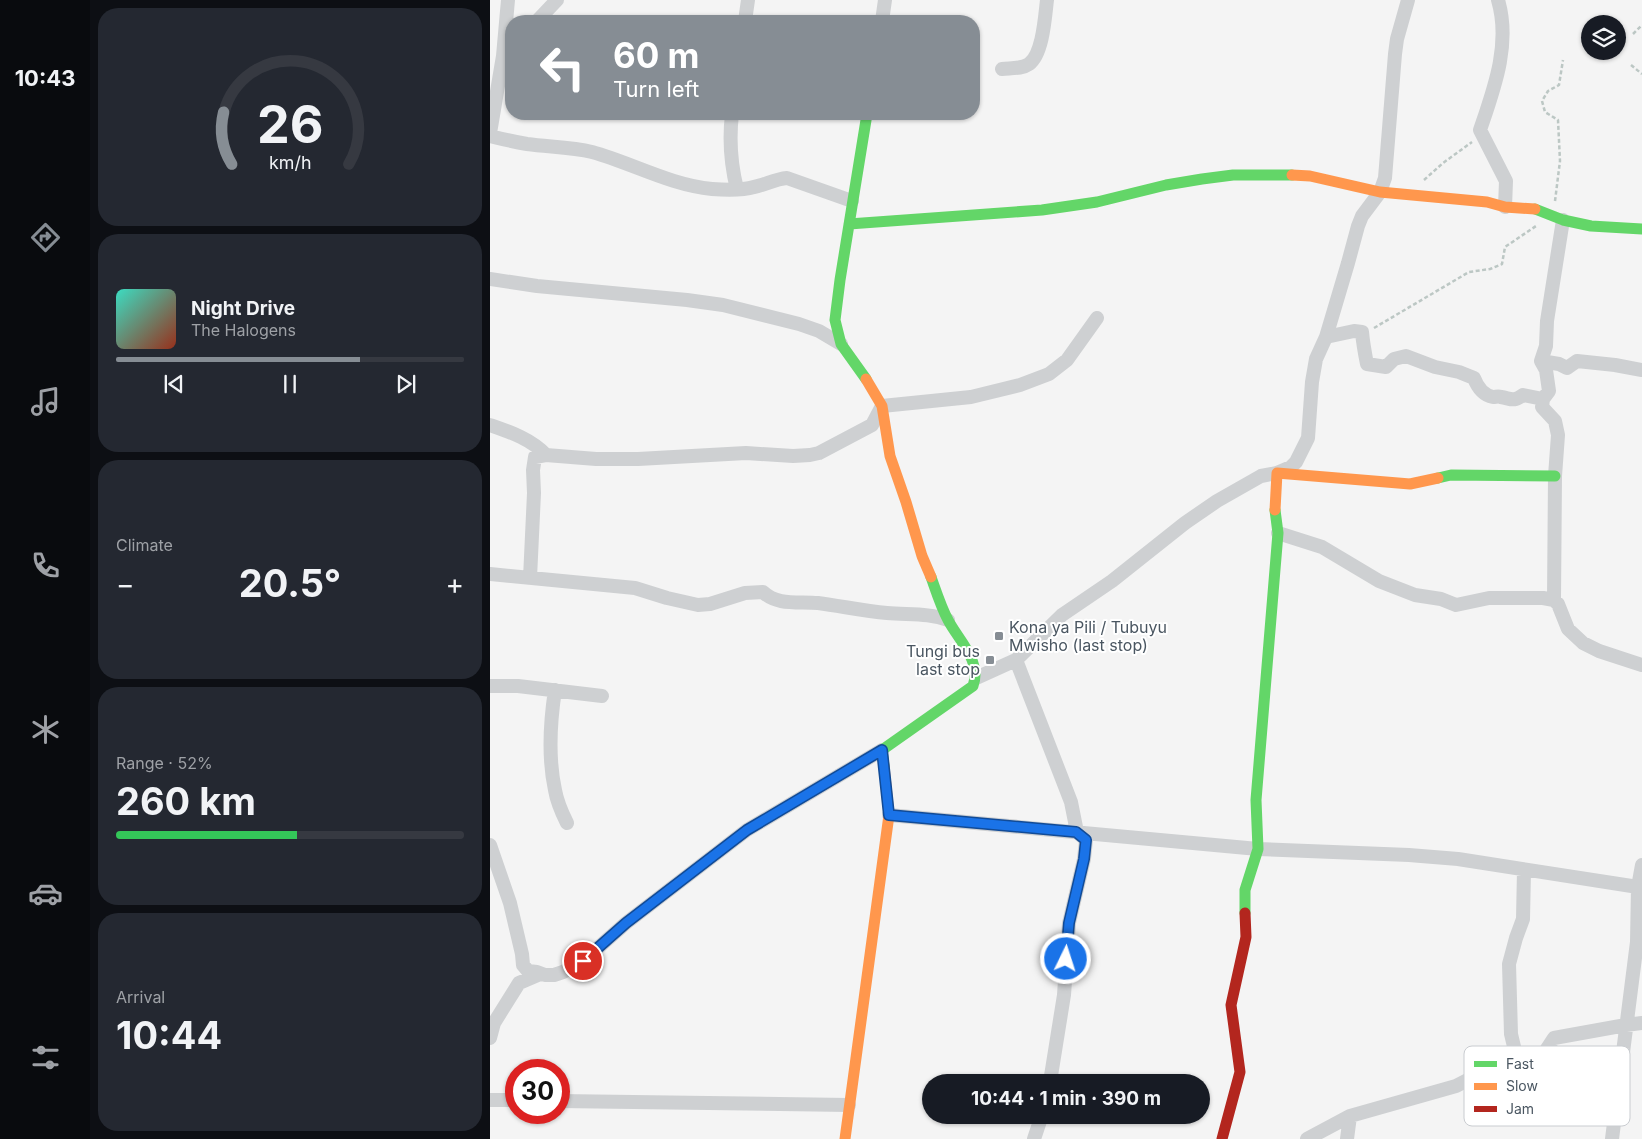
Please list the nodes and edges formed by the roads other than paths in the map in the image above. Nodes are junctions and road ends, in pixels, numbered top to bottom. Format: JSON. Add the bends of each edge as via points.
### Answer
{"nodes":[{"id":1,"x":508,"y":0,"type":"edge"},
{"id":2,"x":557,"y":0,"type":"edge"},
{"id":3,"x":748,"y":0,"type":"edge"},
{"id":4,"x":885,"y":0,"type":"edge"},
{"id":5,"x":1047,"y":0,"type":"edge"},
{"id":6,"x":1408,"y":0,"type":"edge"},
{"id":7,"x":1498,"y":0,"type":"edge"},
{"id":8,"x":506,"y":15,"type":"edge"},
{"id":9,"x":542,"y":15,"type":"edge"},
{"id":10,"x":746,"y":15,"type":"edge"},
{"id":11,"x":883,"y":15,"type":"edge"},
{"id":12,"x":505,"y":22,"type":"edge"},
{"id":13,"x":501,"y":52,"type":"edge"},
{"id":14,"x":1002,"y":69,"type":"dead end"},
{"id":15,"x":731,"y":120,"type":"edge"},
{"id":16,"x":865,"y":120,"type":"edge"},
{"id":17,"x":490,"y":134,"type":"edge"},
{"id":18,"x":737,"y":189,"type":"junction"},
{"id":19,"x":1380,"y":192,"type":"junction"},
{"id":20,"x":852,"y":202,"type":"junction"},
{"id":21,"x":1505,"y":207,"type":"junction"},
{"id":22,"x":1557,"y":217,"type":"junction"},
{"id":23,"x":849,"y":224,"type":"junction"},
{"id":24,"x":1642,"y":229,"type":"edge"},
{"id":25,"x":490,"y":280,"type":"edge"},
{"id":26,"x":1097,"y":318,"type":"dead end"},
{"id":27,"x":1326,"y":337,"type":"junction"},
{"id":28,"x":841,"y":344,"type":"junction"},
{"id":29,"x":1541,"y":361,"type":"junction"},
{"id":30,"x":1642,"y":370,"type":"edge"},
{"id":31,"x":1543,"y":399,"type":"junction"},
{"id":32,"x":882,"y":406,"type":"junction"},
{"id":33,"x":490,"y":426,"type":"edge"},
{"id":34,"x":546,"y":456,"type":"junction"},
{"id":35,"x":1277,"y":473,"type":"junction"},
{"id":36,"x":1555,"y":476,"type":"junction"},
{"id":37,"x":1278,"y":533,"type":"junction"},
{"id":38,"x":490,"y":574,"type":"edge"},
{"id":39,"x":530,"y":578,"type":"junction"},
{"id":40,"x":1554,"y":600,"type":"junction"},
{"id":41,"x":948,"y":620,"type":"junction"},
{"id":42,"x":1016,"y":660,"type":"junction"},
{"id":43,"x":1642,"y":665,"type":"edge"},
{"id":44,"x":976,"y":678,"type":"junction"},
{"id":45,"x":490,"y":686,"type":"edge"},
{"id":46,"x":554,"y":690,"type":"junction"},
{"id":47,"x":602,"y":696,"type":"dead end"},
{"id":48,"x":882,"y":750,"type":"junction"},
{"id":49,"x":889,"y":815,"type":"junction"},
{"id":50,"x":567,"y":823,"type":"dead end"},
{"id":51,"x":1076,"y":832,"type":"junction"},
{"id":52,"x":490,"y":845,"type":"edge"},
{"id":53,"x":1258,"y":849,"type":"junction"},
{"id":54,"x":1642,"y":865,"type":"edge"},
{"id":55,"x":1524,"y":870,"type":"junction"},
{"id":56,"x":1638,"y":887,"type":"junction"},
{"id":57,"x":540,"y":974,"type":"junction"},
{"id":58,"x":1642,"y":1023,"type":"edge"},
{"id":59,"x":1626,"y":1025,"type":"junction"},
{"id":60,"x":490,"y":1038,"type":"edge"},
{"id":61,"x":1514,"y":1046,"type":"edge"},
{"id":62,"x":1549,"y":1046,"type":"edge"},
{"id":63,"x":1623,"y":1046,"type":"edge"},
{"id":64,"x":1051,"y":1074,"type":"edge"},
{"id":65,"x":1464,"y":1082,"type":"edge"},
{"id":66,"x":490,"y":1100,"type":"edge"},
{"id":67,"x":505,"y":1100,"type":"edge"},
{"id":68,"x":570,"y":1101,"type":"edge"},
{"id":69,"x":849,"y":1104,"type":"junction"},
{"id":70,"x":1350,"y":1116,"type":"junction"},
{"id":71,"x":1039,"y":1124,"type":"edge"},
{"id":72,"x":1614,"y":1126,"type":"edge"},
{"id":73,"x":845,"y":1139,"type":"edge"},
{"id":74,"x":1034,"y":1139,"type":"edge"},
{"id":75,"x":1222,"y":1139,"type":"edge"},
{"id":76,"x":1307,"y":1139,"type":"edge"},
{"id":77,"x":1347,"y":1139,"type":"edge"},
{"id":78,"x":1612,"y":1139,"type":"edge"}],
"edges":[{"from":1,"to":8,"type":"street"},
{"from":2,"to":9,"type":"street"},
{"from":3,"to":10,"type":"street"},
{"from":4,"to":11,"type":"street"},
{"from":5,"to":14,"type":"street","via":[[1043,31],[1034,58],[1028,65]]},
{"from":6,"to":19,"type":"street","via":[[1397,39],[1387,169]]},
{"from":7,"to":21,"type":"street","via":[[1502,50],[1494,89],[1480,130],[1506,181]]},
{"from":12,"to":13,"type":"street"},
{"from":13,"to":17,"type":"street"},
{"from":15,"to":18,"type":"street","via":[[733,172]]},
{"from":16,"to":20,"type":"street"},
{"from":17,"to":18,"type":"street","via":[[525,144],[592,152],[700,187]]},
{"from":18,"to":20,"type":"street","via":[[787,178]]},
{"from":19,"to":21,"type":"street","via":[[1487,202]]},
{"from":19,"to":23,"type":"street","via":[[1310,176],[1233,175],[1042,210]]},
{"from":19,"to":27,"type":"street","via":[[1358,226]]},
{"from":20,"to":23,"type":"street"},
{"from":21,"to":22,"type":"street","via":[[1536,209]]},
{"from":22,"to":24,"type":"street","via":[[1591,226]]},
{"from":22,"to":29,"type":"street","via":[[1546,346]]},
{"from":23,"to":28,"type":"street","via":[[836,320]]},
{"from":25,"to":28,"type":"street","via":[[723,306],[799,324]]},
{"from":26,"to":32,"type":"street","via":[[1068,360],[1049,374],[971,397]]},
{"from":27,"to":31,"type":"street","via":[[1362,332],[1367,364],[1386,367],[1394,359],[1406,356],[1474,378],[1478,387],[1492,396],[1509,400],[1523,395]]},
{"from":27,"to":35,"type":"street","via":[[1313,371],[1308,438],[1296,462]]},
{"from":28,"to":32,"type":"street"},
{"from":29,"to":30,"type":"street","via":[[1567,368],[1577,361]]},
{"from":29,"to":31,"type":"street","via":[[1546,370],[1549,391]]},
{"from":31,"to":36,"type":"street","via":[[1542,406],[1556,421],[1558,450]]},
{"from":32,"to":34,"type":"street","via":[[872,424],[810,455],[746,452],[638,459]]},
{"from":32,"to":41,"type":"street","via":[[890,456],[922,556]]},
{"from":33,"to":34,"type":"street","via":[[524,438]]},
{"from":34,"to":39,"type":"street","via":[[536,457],[533,470]]},
{"from":35,"to":36,"type":"street","via":[[1410,484],[1452,475]]},
{"from":35,"to":37,"type":"street","via":[[1275,508]]},
{"from":35,"to":42,"type":"street","via":[[1261,476],[1186,523],[1062,615]]},
{"from":36,"to":40,"type":"street"},
{"from":37,"to":40,"type":"street","via":[[1322,547],[1379,581],[1415,596],[1441,598],[1456,605],[1489,598]]},
{"from":37,"to":53,"type":"street","via":[[1258,762]]},
{"from":38,"to":39,"type":"street"},
{"from":39,"to":41,"type":"street","via":[[634,588],[698,605],[745,593],[763,592],[770,599],[788,602],[937,616]]},
{"from":40,"to":43,"type":"street","via":[[1568,629],[1583,643]]},
{"from":41,"to":44,"type":"street","via":[[968,650]]},
{"from":42,"to":44,"type":"street"},
{"from":42,"to":51,"type":"street","via":[[1071,802]]},
{"from":44,"to":48,"type":"street","via":[[973,686]]},
{"from":45,"to":46,"type":"street"},
{"from":46,"to":47,"type":"street"},
{"from":46,"to":50,"type":"street","via":[[551,722],[553,779]]},
{"from":48,"to":49,"type":"street"},
{"from":48,"to":57,"type":"street","via":[[747,830],[626,923],[583,961],[554,975]]},
{"from":49,"to":51,"type":"street"},
{"from":49,"to":69,"type":"street"},
{"from":51,"to":53,"type":"street"},
{"from":51,"to":64,"type":"street","via":[[1086,840],[1069,923],[1064,995]]},
{"from":52,"to":57,"type":"street","via":[[510,903],[523,965],[528,972]]},
{"from":53,"to":55,"type":"street","via":[[1419,855]]},
{"from":53,"to":75,"type":"street","via":[[1245,890],[1246,938],[1231,1005],[1240,1072]]},
{"from":54,"to":56,"type":"street"},
{"from":55,"to":56,"type":"street"},
{"from":55,"to":61,"type":"street","via":[[1523,919],[1508,964]]},
{"from":56,"to":59,"type":"street","via":[[1637,942]]},
{"from":57,"to":60,"type":"street","via":[[519,983],[494,1023]]},
{"from":58,"to":59,"type":"street"},
{"from":59,"to":62,"type":"street","via":[[1554,1038]]},
{"from":59,"to":63,"type":"street"},
{"from":65,"to":70,"type":"street"},
{"from":66,"to":67,"type":"street"},
{"from":68,"to":69,"type":"street"},
{"from":69,"to":73,"type":"street"},
{"from":70,"to":76,"type":"street"},
{"from":70,"to":77,"type":"street"},
{"from":71,"to":74,"type":"street"},
{"from":72,"to":78,"type":"street"}]}
